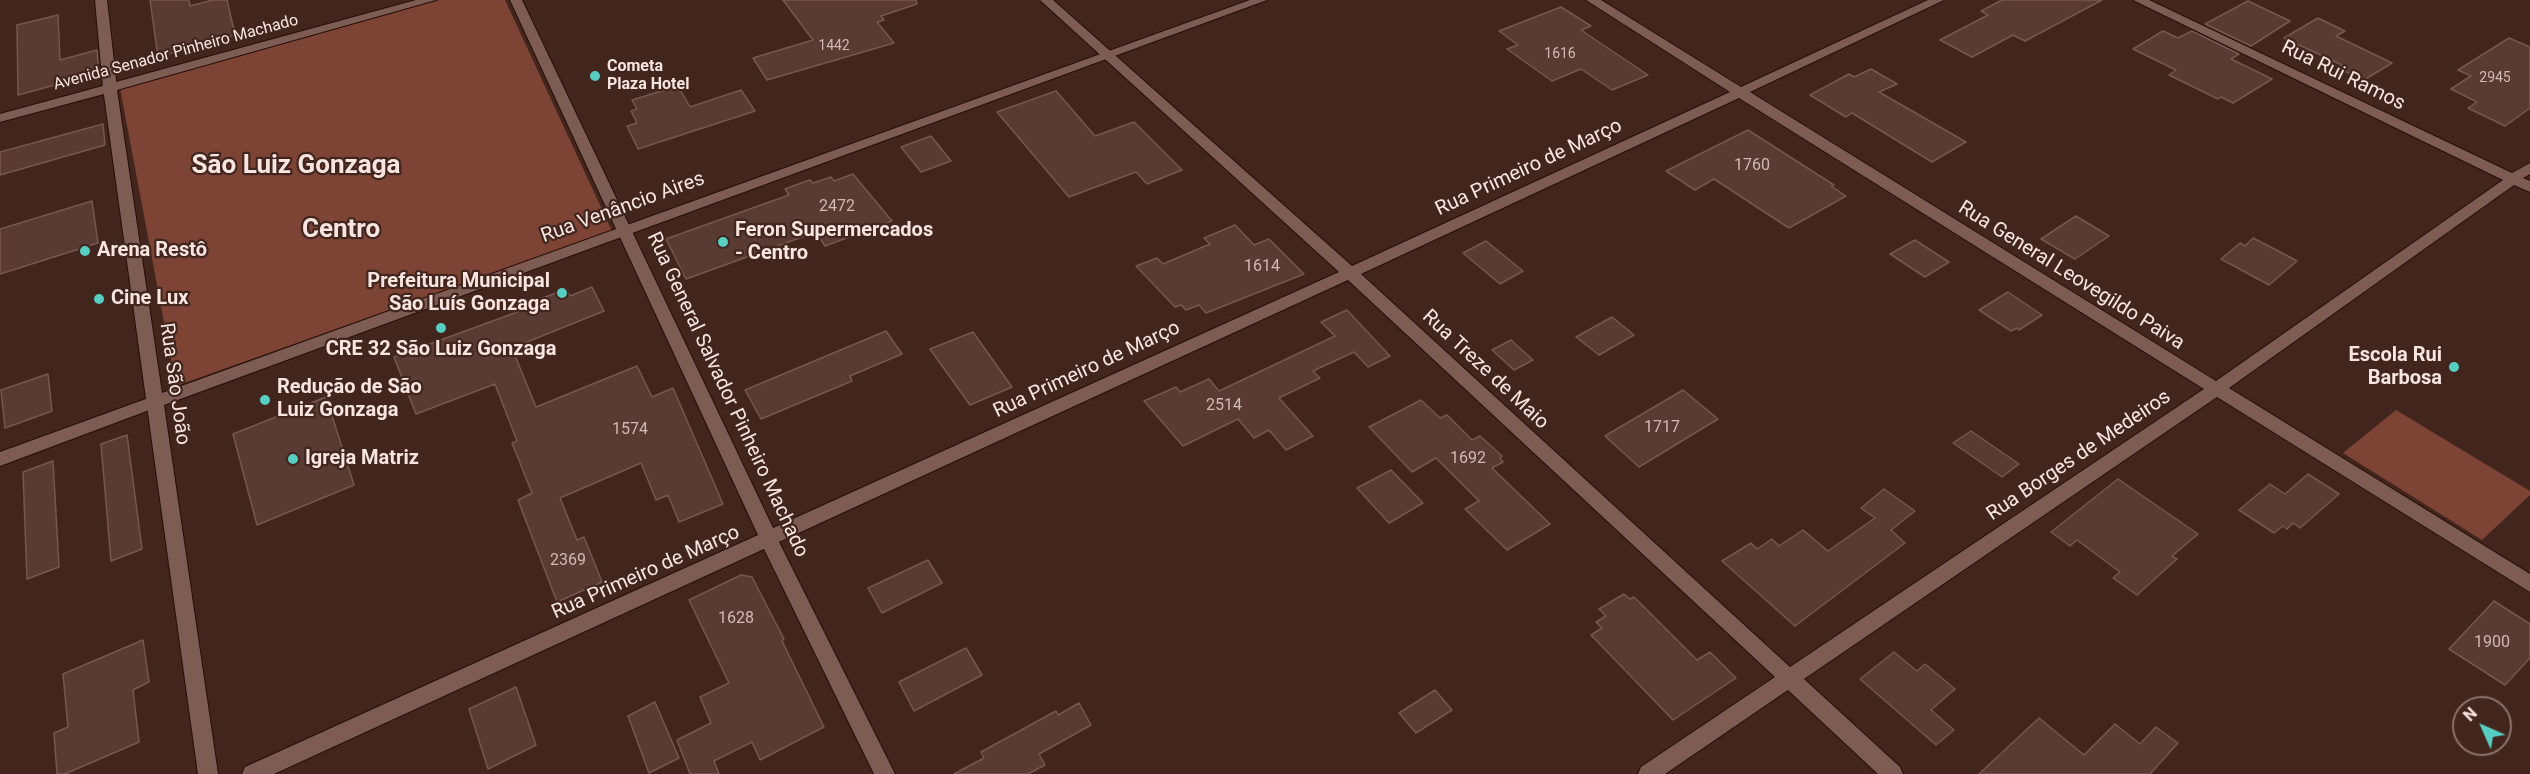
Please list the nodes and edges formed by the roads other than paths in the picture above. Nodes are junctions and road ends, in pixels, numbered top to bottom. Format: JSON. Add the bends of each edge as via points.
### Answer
{"nodes":[{"id":1,"x":101,"y":0,"type":"edge"},
{"id":2,"x":430,"y":0,"type":"edge"},
{"id":3,"x":516,"y":0,"type":"edge"},
{"id":4,"x":1046,"y":0,"type":"edge"},
{"id":5,"x":1261,"y":0,"type":"edge"},
{"id":6,"x":1592,"y":0,"type":"edge"},
{"id":7,"x":1938,"y":0,"type":"edge"},
{"id":8,"x":2139,"y":0,"type":"edge"},
{"id":9,"x":1104,"y":55,"type":"junction"},
{"id":10,"x":110,"y":88,"type":"junction"},
{"id":11,"x":1740,"y":94,"type":"junction"},
{"id":12,"x":0,"y":118,"type":"edge"},
{"id":13,"x":2530,"y":167,"type":"edge"},
{"id":14,"x":2512,"y":178,"type":"junction"},
{"id":15,"x":2530,"y":187,"type":"edge"},
{"id":16,"x":625,"y":230,"type":"junction"},
{"id":17,"x":1350,"y":273,"type":"junction"},
{"id":18,"x":2215,"y":390,"type":"junction"},
{"id":19,"x":154,"y":402,"type":"junction"},
{"id":20,"x":0,"y":459,"type":"edge"},
{"id":21,"x":769,"y":540,"type":"junction"},
{"id":22,"x":2530,"y":584,"type":"edge"},
{"id":23,"x":1787,"y":678,"type":"junction"},
{"id":24,"x":208,"y":774,"type":"edge"},
{"id":25,"x":252,"y":774,"type":"edge"},
{"id":26,"x":885,"y":774,"type":"edge"},
{"id":27,"x":1648,"y":774,"type":"edge"},
{"id":28,"x":1893,"y":774,"type":"edge"}],
"edges":[{"from":1,"to":10,"type":"street","name":"Rua São João"},
{"from":2,"to":10,"type":"street","name":"Avenida Senador Pinheiro Machado"},
{"from":3,"to":16,"type":"street","name":"Rua General Salvador Pinheiro Machado"},
{"from":4,"to":9,"type":"street","name":"Rua Treze de Maio"},
{"from":5,"to":9,"type":"street","name":"Rua Venâncio Aires"},
{"from":6,"to":11,"type":"street","name":"Rua General Leovegildo Paiva"},
{"from":7,"to":11,"type":"street","name":"Rua Primeiro de Março"},
{"from":8,"to":14,"type":"street","name":"Rua Rui Ramos"},
{"from":9,"to":16,"type":"street","name":"Rua Venâncio Aires"},
{"from":9,"to":17,"type":"street","name":"Rua Treze de Maio"},
{"from":10,"to":12,"type":"street","name":"Avenida Senador Pinheiro Machado"},
{"from":10,"to":19,"type":"street","name":"Rua São João"},
{"from":11,"to":17,"type":"street","name":"Rua Primeiro de Março"},
{"from":11,"to":18,"type":"street","name":"Rua General Leovegildo Paiva"},
{"from":13,"to":14,"type":"street","name":"Rua Borges de Medeiros"},
{"from":14,"to":15,"type":"street","name":"Rua Rui Ramos"},
{"from":14,"to":18,"type":"street","name":"Rua Borges de Medeiros"},
{"from":16,"to":19,"type":"street","name":"Rua Venâncio Aires"},
{"from":16,"to":21,"type":"street","name":"Rua General Salvador Pinheiro Machado"},
{"from":17,"to":21,"type":"street","name":"Rua Primeiro de Março"},
{"from":17,"to":23,"type":"street","name":"Rua Treze de Maio"},
{"from":18,"to":22,"type":"street","name":"Rua General Leovegildo Paiva"},
{"from":18,"to":23,"type":"street","name":"Rua Borges de Medeiros"},
{"from":19,"to":20,"type":"street","name":"Rua Venâncio Aires"},
{"from":19,"to":24,"type":"street","name":"Rua São João"},
{"from":21,"to":25,"type":"street","name":"Rua Primeiro de Março"},
{"from":21,"to":26,"type":"street","name":"Rua General Salvador Pinheiro Machado"},
{"from":23,"to":27,"type":"street","name":"Rua Borges de Medeiros"},
{"from":23,"to":28,"type":"street","name":"Rua Treze de Maio"}]}
